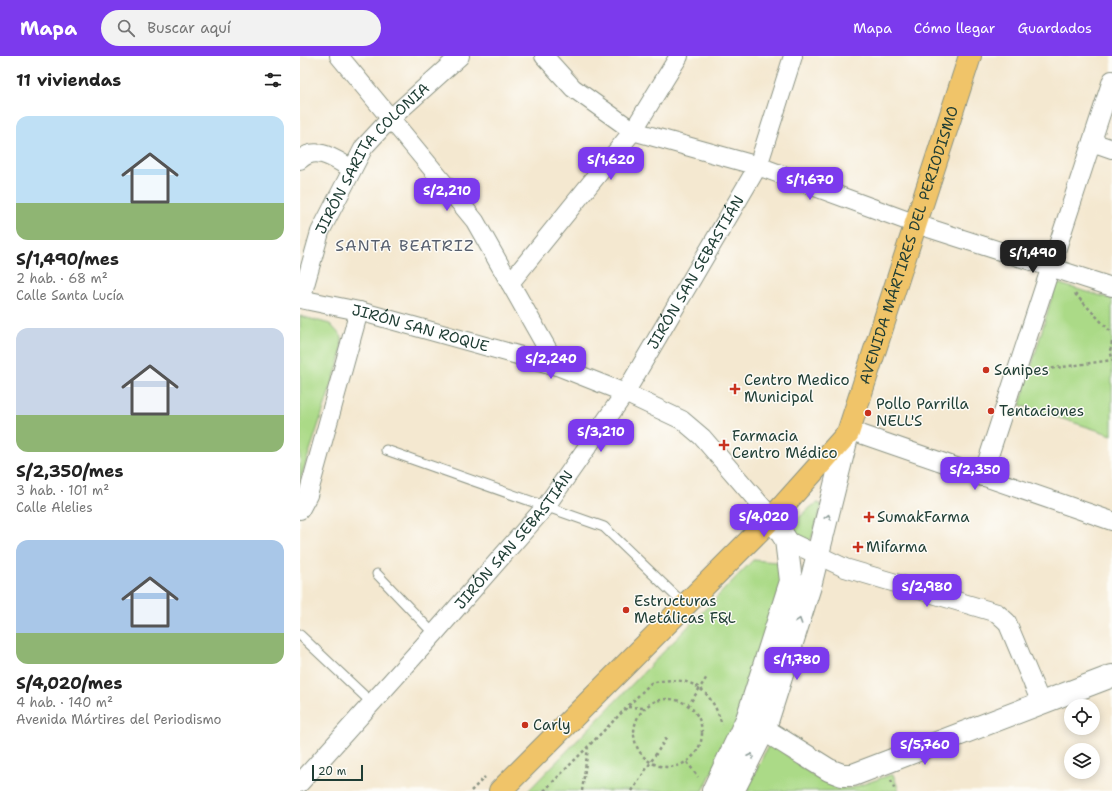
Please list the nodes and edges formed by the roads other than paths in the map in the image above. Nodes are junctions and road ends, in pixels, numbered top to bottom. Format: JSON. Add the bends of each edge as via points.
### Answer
{"nodes":[{"id":1,"x":339,"y":56,"type":"edge"},
{"id":2,"x":460,"y":56,"type":"edge"},
{"id":3,"x":544,"y":56,"type":"edge"},
{"id":4,"x":679,"y":56,"type":"edge"},
{"id":5,"x":793,"y":56,"type":"edge"},
{"id":6,"x":970,"y":56,"type":"edge"},
{"id":7,"x":1112,"y":80,"type":"edge"},
{"id":8,"x":390,"y":119,"type":"junction"},
{"id":9,"x":633,"y":131,"type":"junction"},
{"id":10,"x":1092,"y":142,"type":"junction"},
{"id":11,"x":1112,"y":149,"type":"edge"},
{"id":12,"x":300,"y":160,"type":"edge"},
{"id":13,"x":758,"y":166,"type":"junction"},
{"id":14,"x":352,"y":169,"type":"junction"},
{"id":15,"x":916,"y":224,"type":"junction"},
{"id":16,"x":1051,"y":267,"type":"junction"},
{"id":17,"x":510,"y":283,"type":"junction"},
{"id":18,"x":1112,"y":287,"type":"edge"},
{"id":19,"x":300,"y":299,"type":"edge"},
{"id":20,"x":359,"y":311,"type":"junction"},
{"id":21,"x":557,"y":366,"type":"junction"},
{"id":22,"x":625,"y":393,"type":"junction"},
{"id":23,"x":849,"y":432,"type":"junction"},
{"id":24,"x":386,"y":450,"type":"dead end"},
{"id":25,"x":982,"y":477,"type":"junction"},
{"id":26,"x":546,"y":506,"type":"junction"},
{"id":27,"x":300,"y":510,"type":"edge"},
{"id":28,"x":772,"y":518,"type":"junction"},
{"id":29,"x":1112,"y":521,"type":"edge"},
{"id":30,"x":786,"y":540,"type":"junction"},
{"id":31,"x":819,"y":555,"type":"junction"},
{"id":32,"x":376,"y":574,"type":"dead end"},
{"id":33,"x":685,"y":605,"type":"junction"},
{"id":34,"x":434,"y":634,"type":"junction"},
{"id":35,"x":300,"y":635,"type":"edge"},
{"id":36,"x":1112,"y":676,"type":"edge"},
{"id":37,"x":372,"y":703,"type":"junction"},
{"id":38,"x":1041,"y":703,"type":"junction"},
{"id":39,"x":756,"y":723,"type":"junction"},
{"id":40,"x":300,"y":783,"type":"edge"},
{"id":41,"x":707,"y":787,"type":"edge"},
{"id":42,"x":500,"y":791,"type":"edge"},
{"id":43,"x":733,"y":791,"type":"edge"}],
"edges":[{"from":1,"to":8,"type":"street"},
{"from":2,"to":8,"type":"street","name":"JIRÓN SARITA COLONIA"},
{"from":3,"to":9,"type":"street","via":[[573,88]]},
{"from":4,"to":9,"type":"street"},
{"from":5,"to":13,"type":"street","name":"JIRÓN SAN SEBASTIÁN"},
{"from":6,"to":15,"type":"main road","name":"AVENIDA MÁRTIRES DEL PERIODISMO"},
{"from":7,"to":10,"type":"street"},
{"from":8,"to":14,"type":"street","name":"JIRÓN SARITA COLONIA","via":[[364,147]]},
{"from":8,"to":17,"type":"street","via":[[475,221]]},
{"from":9,"to":13,"type":"street"},
{"from":9,"to":17,"type":"street"},
{"from":10,"to":11,"type":"street"},
{"from":10,"to":16,"type":"street"},
{"from":12,"to":14,"type":"street","via":[[310,153],[320,152]]},
{"from":13,"to":15,"type":"street"},
{"from":13,"to":22,"type":"street","name":"JIRÓN SAN SEBASTIÁN"},
{"from":14,"to":19,"type":"street","name":"JIRÓN SARITA COLONIA","via":[[320,232]]},
{"from":15,"to":16,"type":"street"},
{"from":15,"to":23,"type":"main road","name":"AVENIDA MÁRTIRES DEL PERIODISMO"},
{"from":16,"to":18,"type":"street"},
{"from":16,"to":25,"type":"street"},
{"from":17,"to":21,"type":"street"},
{"from":19,"to":20,"type":"street","name":"JIRÓN SAN ROQUE"},
{"from":20,"to":21,"type":"street","name":"JIRÓN SAN ROQUE"},
{"from":20,"to":27,"type":"street","via":[[308,495]]},
{"from":21,"to":22,"type":"street","name":"JIRÓN SAN ROQUE"},
{"from":22,"to":26,"type":"street","name":"JIRÓN SAN SEBASTIÁN"},
{"from":22,"to":28,"type":"street","name":"JIRÓN SAN ROQUE","via":[[682,420],[702,437]]},
{"from":23,"to":25,"type":"street"},
{"from":23,"to":28,"type":"main road","name":"AVENIDA MÁRTIRES DEL PERIODISMO"},
{"from":31,"to":23,"type":"street","name":"AVENIDA MÁRTIRES DEL PERIODISMO","one_way":true},
{"from":24,"to":26,"type":"lane"},
{"from":25,"to":29,"type":"street"},
{"from":26,"to":33,"type":"lane","via":[[604,527]]},
{"from":26,"to":34,"type":"street","name":"JIRÓN SAN SEBASTIÁN"},
{"from":28,"to":30,"type":"street"},
{"from":28,"to":33,"type":"main road","name":"AVENIDA MÁRTIRES DEL PERIODISMO"},
{"from":30,"to":31,"type":"street"},
{"from":30,"to":39,"type":"street","via":[[791,581]]},
{"from":31,"to":38,"type":"street","via":[[845,568],[997,613],[1007,622]]},
{"from":39,"to":31,"type":"street","name":"AVENIDA MÁRTIRES DEL PERIODISMO","one_way":true},
{"from":32,"to":34,"type":"lane"},
{"from":33,"to":42,"type":"main road","name":"AVENIDA MÁRTIRES DEL PERIODISMO"},
{"from":34,"to":37,"type":"street","name":"JIRÓN SAN SEBASTIÁN"},
{"from":35,"to":37,"type":"lane"},
{"from":36,"to":38,"type":"street"},
{"from":37,"to":40,"type":"street","name":"JIRÓN SAN SEBASTIÁN"},
{"from":38,"to":39,"type":"street","via":[[853,775],[842,775],[829,770]]},
{"from":39,"to":41,"type":"street"},
{"from":43,"to":39,"type":"street","one_way":true}]}
